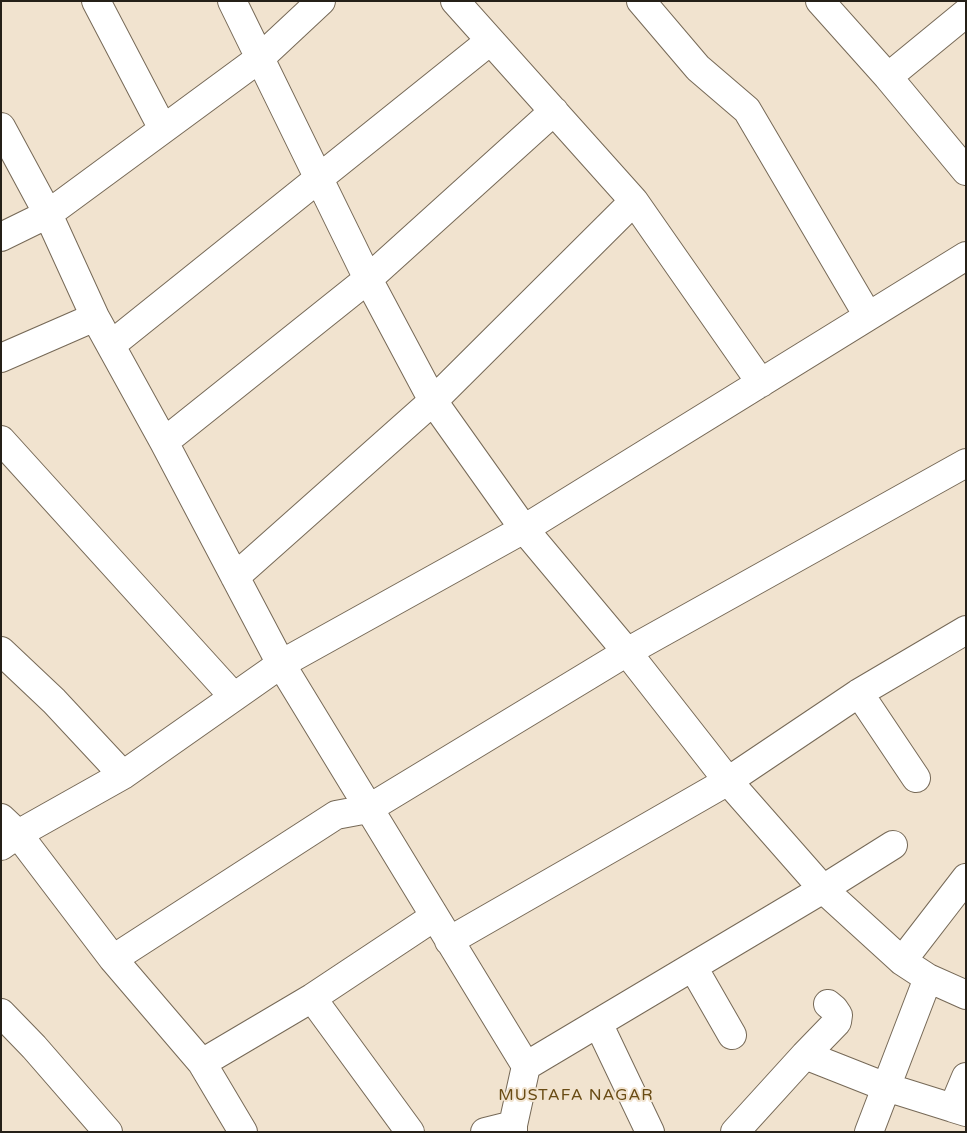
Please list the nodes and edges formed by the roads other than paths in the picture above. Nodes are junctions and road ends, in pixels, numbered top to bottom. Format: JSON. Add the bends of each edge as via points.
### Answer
{"nodes":[{"id":1,"x":96,"y":1,"type":"edge"},
{"id":2,"x":232,"y":1,"type":"edge"},
{"id":3,"x":321,"y":1,"type":"edge"},
{"id":4,"x":455,"y":1,"type":"edge"},
{"id":5,"x":641,"y":1,"type":"edge"},
{"id":6,"x":820,"y":1,"type":"edge"},
{"id":7,"x":961,"y":1,"type":"edge"},
{"id":8,"x":966,"y":8,"type":"edge"},
{"id":9,"x":966,"y":13,"type":"edge"},
{"id":10,"x":490,"y":41,"type":"junction"},
{"id":11,"x":260,"y":58,"type":"junction"},
{"id":12,"x":888,"y":77,"type":"junction"},
{"id":13,"x":554,"y":111,"type":"junction"},
{"id":14,"x":1,"y":127,"type":"edge"},
{"id":15,"x":163,"y":129,"type":"junction"},
{"id":16,"x":966,"y":172,"type":"edge"},
{"id":17,"x":318,"y":180,"type":"junction"},
{"id":18,"x":634,"y":201,"type":"junction"},
{"id":19,"x":48,"y":214,"type":"junction"},
{"id":20,"x":1,"y":237,"type":"edge"},
{"id":21,"x":966,"y":256,"type":"edge"},
{"id":22,"x":368,"y":279,"type":"junction"},
{"id":23,"x":868,"y":316,"type":"junction"},
{"id":24,"x":95,"y":317,"type":"junction"},
{"id":25,"x":111,"y":345,"type":"junction"},
{"id":26,"x":1,"y":358,"type":"edge"},
{"id":27,"x":761,"y":383,"type":"junction"},
{"id":28,"x":432,"y":401,"type":"junction"},
{"id":29,"x":1,"y":440,"type":"edge"},
{"id":30,"x":164,"y":442,"type":"junction"},
{"id":31,"x":966,"y":463,"type":"edge"},
{"id":32,"x":524,"y":530,"type":"junction"},
{"id":33,"x":235,"y":577,"type":"junction"},
{"id":34,"x":966,"y":630,"type":"edge"},
{"id":35,"x":1,"y":651,"type":"edge"},
{"id":36,"x":627,"y":652,"type":"junction"},
{"id":37,"x":281,"y":664,"type":"junction"},
{"id":38,"x":859,"y":692,"type":"junction"},
{"id":39,"x":234,"y":697,"type":"junction"},
{"id":40,"x":123,"y":775,"type":"junction"},
{"id":41,"x":916,"y":778,"type":"dead end"},
{"id":42,"x":728,"y":781,"type":"junction"},
{"id":43,"x":368,"y":810,"type":"junction"},
{"id":44,"x":7,"y":833,"type":"edge"},
{"id":45,"x":893,"y":845,"type":"dead end"},
{"id":46,"x":966,"y":878,"type":"edge"},
{"id":47,"x":823,"y":890,"type":"junction"},
{"id":48,"x":434,"y":917,"type":"junction"},
{"id":49,"x":449,"y":942,"type":"junction"},
{"id":50,"x":113,"y":959,"type":"junction"},
{"id":51,"x":902,"y":961,"type":"junction"},
{"id":52,"x":693,"y":967,"type":"junction"},
{"id":53,"x":928,"y":978,"type":"junction"},
{"id":54,"x":966,"y":995,"type":"edge"},
{"id":55,"x":312,"y":998,"type":"junction"},
{"id":56,"x":828,"y":1004,"type":"dead end"},
{"id":57,"x":1,"y":1013,"type":"edge"},
{"id":58,"x":598,"y":1023,"type":"junction"},
{"id":59,"x":732,"y":1035,"type":"dead end"},
{"id":60,"x":805,"y":1055,"type":"junction"},
{"id":61,"x":202,"y":1063,"type":"junction"},
{"id":62,"x":526,"y":1066,"type":"junction"},
{"id":63,"x":966,"y":1078,"type":"edge"},
{"id":64,"x":886,"y":1087,"type":"junction"},
{"id":65,"x":959,"y":1110,"type":"edge"},
{"id":66,"x":513,"y":1128,"type":"edge"},
{"id":67,"x":748,"y":1129,"type":"edge"},
{"id":68,"x":108,"y":1132,"type":"edge"},
{"id":69,"x":243,"y":1132,"type":"edge"},
{"id":70,"x":410,"y":1132,"type":"edge"},
{"id":71,"x":484,"y":1132,"type":"edge"},
{"id":72,"x":650,"y":1132,"type":"edge"},
{"id":73,"x":869,"y":1132,"type":"edge"}],
"edges":[{"from":1,"to":15,"type":"street"},
{"from":2,"to":11,"type":"street"},
{"from":3,"to":11,"type":"street"},
{"from":4,"to":10,"type":"street"},
{"from":5,"to":23,"type":"street","via":[[698,68],[747,110]]},
{"from":6,"to":12,"type":"street"},
{"from":7,"to":8,"type":"street"},
{"from":9,"to":12,"type":"street"},
{"from":10,"to":13,"type":"street"},
{"from":10,"to":17,"type":"street"},
{"from":11,"to":15,"type":"street"},
{"from":11,"to":17,"type":"street"},
{"from":12,"to":16,"type":"street"},
{"from":13,"to":18,"type":"street"},
{"from":13,"to":22,"type":"street"},
{"from":14,"to":19,"type":"street"},
{"from":15,"to":19,"type":"street"},
{"from":17,"to":22,"type":"street"},
{"from":17,"to":25,"type":"street"},
{"from":18,"to":27,"type":"street"},
{"from":18,"to":28,"type":"street"},
{"from":19,"to":20,"type":"street"},
{"from":19,"to":24,"type":"street"},
{"from":21,"to":23,"type":"street"},
{"from":22,"to":28,"type":"street"},
{"from":22,"to":30,"type":"street"},
{"from":23,"to":27,"type":"street"},
{"from":24,"to":25,"type":"street"},
{"from":24,"to":26,"type":"street"},
{"from":25,"to":30,"type":"street"},
{"from":27,"to":32,"type":"street"},
{"from":28,"to":32,"type":"street"},
{"from":28,"to":33,"type":"street"},
{"from":29,"to":39,"type":"street"},
{"from":30,"to":33,"type":"street"},
{"from":31,"to":36,"type":"street"},
{"from":32,"to":36,"type":"street"},
{"from":32,"to":37,"type":"street"},
{"from":33,"to":37,"type":"street"},
{"from":34,"to":38,"type":"street"},
{"from":35,"to":40,"type":"street","via":[[54,701]]},
{"from":36,"to":42,"type":"street"},
{"from":36,"to":43,"type":"street"},
{"from":37,"to":39,"type":"street"},
{"from":37,"to":43,"type":"street"},
{"from":38,"to":41,"type":"street"},
{"from":38,"to":42,"type":"street"},
{"from":39,"to":40,"type":"street"},
{"from":40,"to":44,"type":"street"},
{"from":42,"to":47,"type":"street"},
{"from":42,"to":49,"type":"street"},
{"from":43,"to":48,"type":"street"},
{"from":43,"to":50,"type":"street","via":[[336,815]]},
{"from":44,"to":50,"type":"street"},
{"from":45,"to":47,"type":"street"},
{"from":46,"to":51,"type":"street"},
{"from":47,"to":51,"type":"street"},
{"from":47,"to":52,"type":"street"},
{"from":48,"to":49,"type":"street"},
{"from":48,"to":55,"type":"street"},
{"from":49,"to":62,"type":"street"},
{"from":50,"to":61,"type":"street"},
{"from":51,"to":53,"type":"street"},
{"from":52,"to":58,"type":"street"},
{"from":52,"to":59,"type":"street"},
{"from":53,"to":54,"type":"street"},
{"from":53,"to":64,"type":"street"},
{"from":55,"to":61,"type":"street"},
{"from":55,"to":70,"type":"street"},
{"from":56,"to":60,"type":"street","via":[[838,1015],[838,1022]]},
{"from":57,"to":68,"type":"street"},
{"from":58,"to":62,"type":"street"},
{"from":58,"to":72,"type":"street"},
{"from":60,"to":64,"type":"street"},
{"from":60,"to":67,"type":"street"},
{"from":61,"to":69,"type":"street"},
{"from":62,"to":66,"type":"street"},
{"from":63,"to":65,"type":"street"},
{"from":64,"to":65,"type":"street"},
{"from":64,"to":73,"type":"street"},
{"from":66,"to":71,"type":"street"}]}
